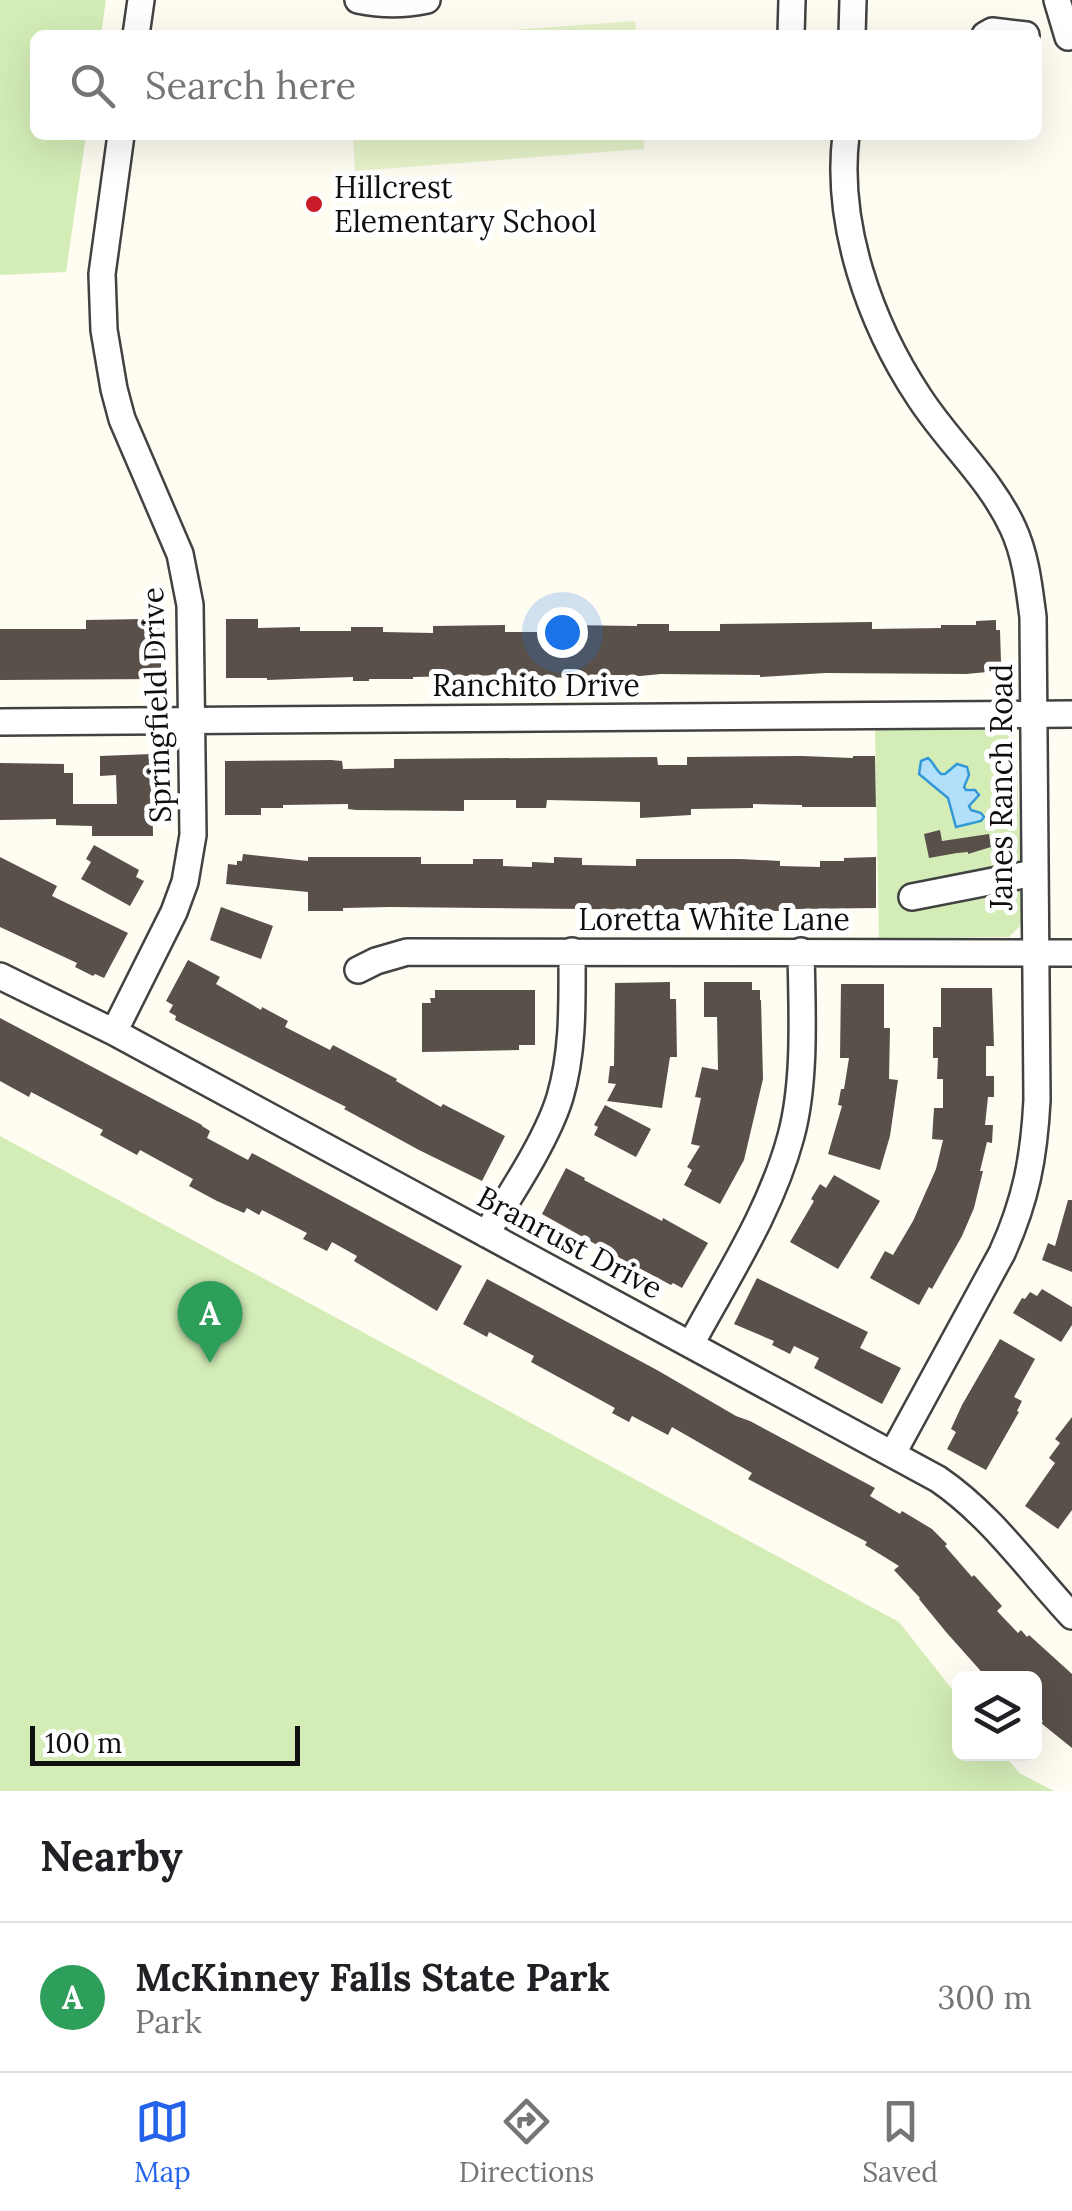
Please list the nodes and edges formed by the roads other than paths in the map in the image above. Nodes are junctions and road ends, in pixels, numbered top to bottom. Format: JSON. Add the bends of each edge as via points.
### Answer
{"nodes":[{"id":1,"x":142,"y":0,"type":"edge"},
{"id":2,"x":358,"y":0,"type":"edge"},
{"id":3,"x":428,"y":0,"type":"edge"},
{"id":4,"x":792,"y":0,"type":"edge"},
{"id":5,"x":854,"y":0,"type":"edge"},
{"id":6,"x":1057,"y":0,"type":"edge"},
{"id":7,"x":137,"y":30,"type":"edge"},
{"id":8,"x":790,"y":30,"type":"edge"},
{"id":9,"x":852,"y":30,"type":"edge"},
{"id":10,"x":1042,"y":36,"type":"edge"},
{"id":11,"x":1070,"y":36,"type":"edge"},
{"id":12,"x":121,"y":140,"type":"edge"},
{"id":13,"x":846,"y":140,"type":"edge"},
{"id":14,"x":1033,"y":714,"type":"junction"},
{"id":15,"x":1072,"y":714,"type":"edge"},
{"id":16,"x":191,"y":721,"type":"junction"},
{"id":17,"x":0,"y":722,"type":"edge"},
{"id":18,"x":1034,"y":873,"type":"junction"},
{"id":19,"x":912,"y":897,"type":"dead end"},
{"id":20,"x":572,"y":951,"type":"junction"},
{"id":21,"x":801,"y":952,"type":"junction"},
{"id":22,"x":1035,"y":954,"type":"junction"},
{"id":23,"x":1072,"y":954,"type":"edge"},
{"id":24,"x":358,"y":970,"type":"dead end"},
{"id":25,"x":0,"y":976,"type":"edge"},
{"id":26,"x":114,"y":1032,"type":"junction"},
{"id":27,"x":486,"y":1234,"type":"junction"},
{"id":28,"x":691,"y":1344,"type":"junction"},
{"id":29,"x":893,"y":1453,"type":"junction"},
{"id":30,"x":1068,"y":1601,"type":"edge"}],
"edges":[{"from":1,"to":7,"type":"street"},
{"from":2,"to":3,"type":"street"},
{"from":4,"to":8,"type":"street"},
{"from":5,"to":9,"type":"street"},
{"from":6,"to":11,"type":"street"},
{"from":10,"to":11,"type":"street"},
{"from":12,"to":16,"type":"street","name":"Springfield Drive","via":[[102,274],[107,354],[122,419],[186,578]]},
{"from":13,"to":14,"type":"street","name":"Janes Ranch Road","via":[[852,232],[878,320],[920,398],[1002,508],[1023,556],[1033,617]]},
{"from":14,"to":15,"type":"street","name":"Ranchito Drive"},
{"from":14,"to":16,"type":"street","name":"Ranchito Drive"},
{"from":14,"to":18,"type":"street","name":"Janes Ranch Road"},
{"from":16,"to":17,"type":"street","name":"Ranchito Drive"},
{"from":16,"to":26,"type":"street","name":"Springfield Drive","via":[[193,835],[185,882]]},
{"from":18,"to":19,"type":"street"},
{"from":18,"to":22,"type":"street","name":"Janes Ranch Road"},
{"from":20,"to":21,"type":"street","name":"Loretta White Lane"},
{"from":20,"to":24,"type":"street","name":"Loretta White Lane","via":[[407,952]]},
{"from":20,"to":27,"type":"street","via":[[571,1040],[560,1099]]},
{"from":21,"to":22,"type":"street","name":"Loretta White Lane"},
{"from":21,"to":28,"type":"street","via":[[802,1048],[792,1134],[770,1200]]},
{"from":22,"to":23,"type":"street","name":"Loretta White Lane"},
{"from":22,"to":29,"type":"street","name":"Janes Ranch Road","via":[[1038,1100],[1026,1192],[1002,1254]]},
{"from":25,"to":26,"type":"street","name":"Branrust Drive"},
{"from":26,"to":27,"type":"street","name":"Branrust Drive"},
{"from":27,"to":28,"type":"street","name":"Branrust Drive"},
{"from":28,"to":29,"type":"street","name":"Branrust Drive"},
{"from":29,"to":30,"type":"street","name":"Branrust Drive","via":[[958,1493]]}]}
